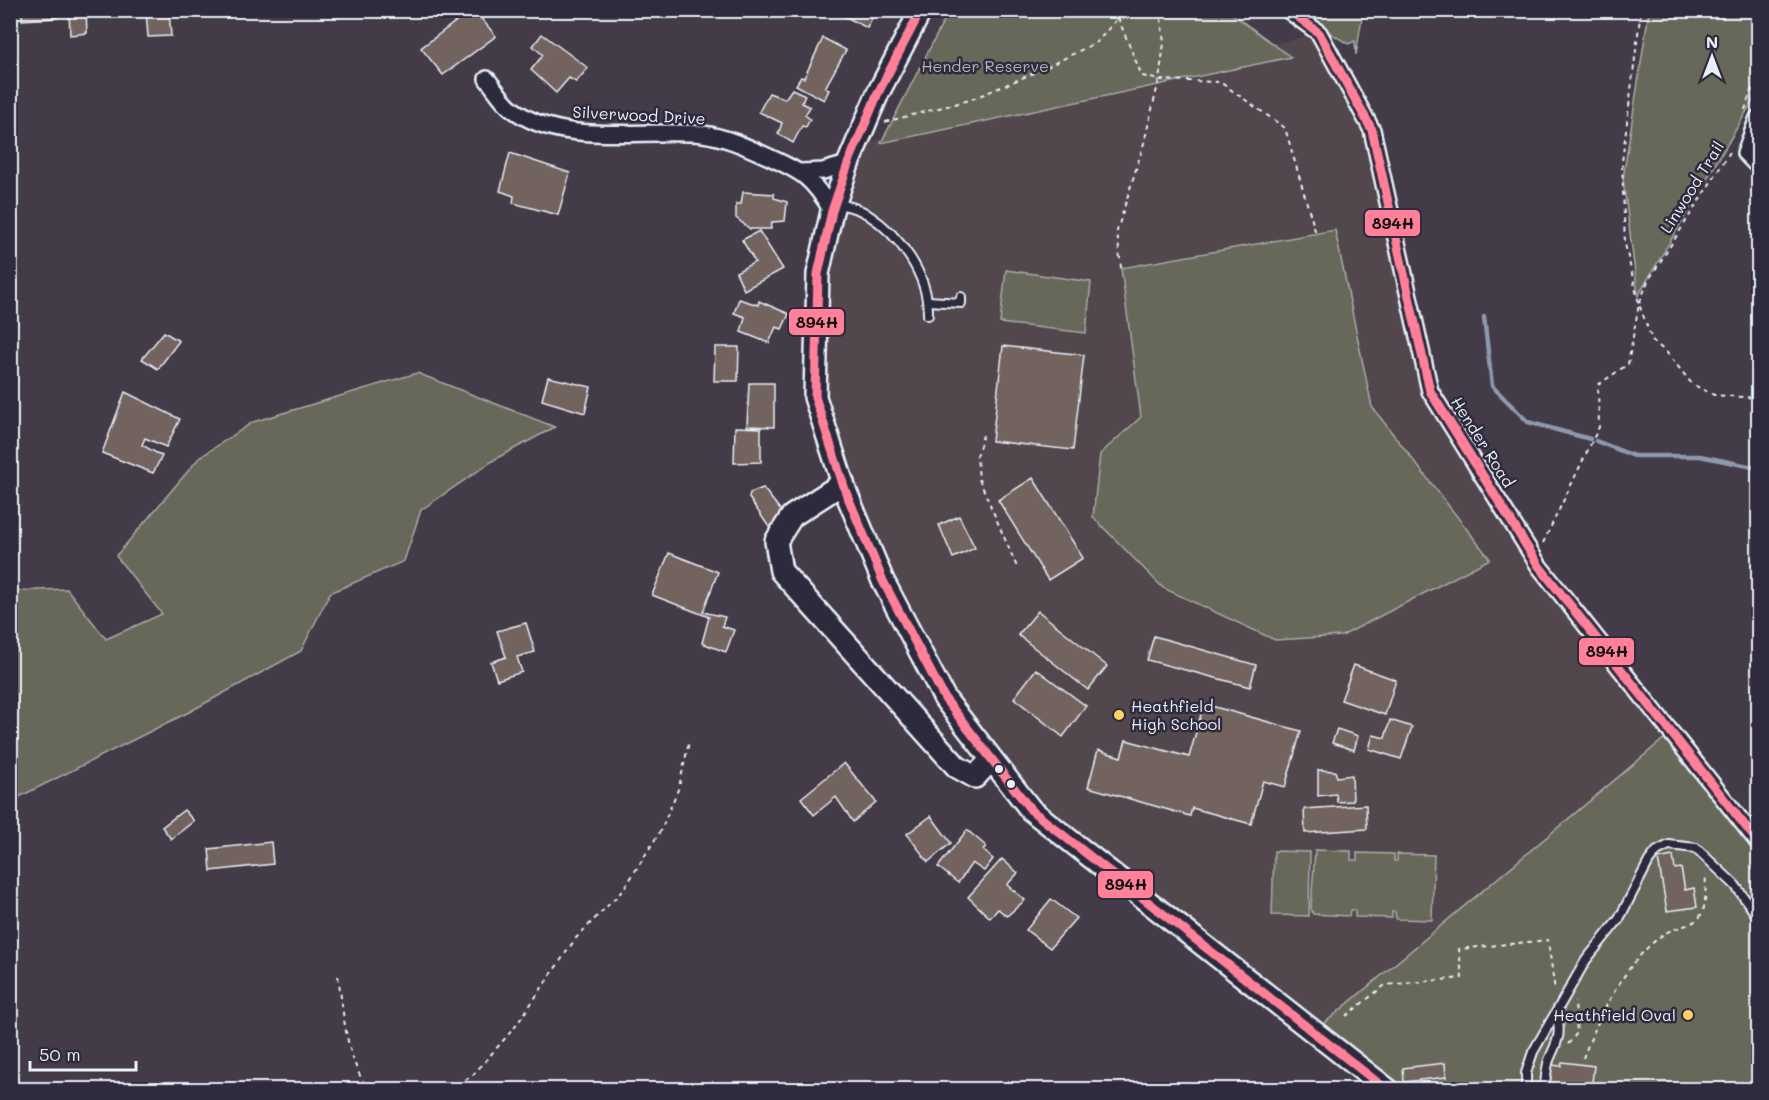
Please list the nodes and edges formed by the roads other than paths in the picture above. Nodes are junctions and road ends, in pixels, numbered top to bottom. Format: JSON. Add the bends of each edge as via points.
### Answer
{"nodes":[{"id":1,"x":921,"y":10,"type":"edge"},
{"id":2,"x":1288,"y":10,"type":"edge"},
{"id":3,"x":487,"y":79,"type":"dead end"},
{"id":4,"x":1751,"y":116,"type":"edge"},
{"id":5,"x":848,"y":164,"type":"junction"},
{"id":6,"x":1758,"y":166,"type":"edge"},
{"id":7,"x":801,"y":172,"type":"junction"},
{"id":8,"x":833,"y":206,"type":"junction"},
{"id":9,"x":961,"y":297,"type":"dead end"},
{"id":10,"x":928,"y":301,"type":"junction"},
{"id":11,"x":928,"y":315,"type":"dead end"},
{"id":12,"x":843,"y":483,"type":"junction"},
{"id":13,"x":991,"y":759,"type":"junction"},
{"id":14,"x":1758,"y":842,"type":"edge"},
{"id":15,"x":1758,"y":918,"type":"edge"},
{"id":16,"x":1557,"y":1013,"type":"junction"},
{"id":17,"x":1388,"y":1089,"type":"edge"},
{"id":18,"x":1526,"y":1089,"type":"edge"},
{"id":19,"x":1544,"y":1089,"type":"edge"}],
"edges":[{"from":1,"to":5,"type":"street"},
{"from":2,"to":14,"type":"street","name":"Hender Road","via":[[1319,33],[1372,130],[1430,391],[1539,566]]},
{"from":3,"to":7,"type":"street","name":"Silverwood Drive","via":[[510,107],[538,122],[580,132],[703,134],[737,142]]},
{"from":4,"to":6,"type":"street","via":[[1739,149]]},
{"from":5,"to":7,"type":"street"},
{"from":5,"to":8,"type":"street"},
{"from":7,"to":8,"type":"street","name":"Silverwood Drive"},
{"from":8,"to":10,"type":"lane","via":[[867,213],[903,247],[926,289]]},
{"from":8,"to":12,"type":"street","via":[[818,274],[815,398]]},
{"from":9,"to":10,"type":"lane","via":[[961,303]]},
{"from":10,"to":11,"type":"lane"},
{"from":12,"to":13,"type":"street","via":[[883,581],[945,699]]},
{"from":12,"to":13,"type":"street","via":[[792,516],[776,541],[781,571],[957,767],[975,777]]},
{"from":13,"to":17,"type":"street","via":[[1031,810],[1068,841]]},
{"from":15,"to":16,"type":"lane","via":[[1708,856],[1683,844],[1669,845],[1649,861],[1619,919],[1586,960]]},
{"from":16,"to":18,"type":"lane","via":[[1531,1058]]},
{"from":16,"to":19,"type":"lane","via":[[1560,1030]]}]}
